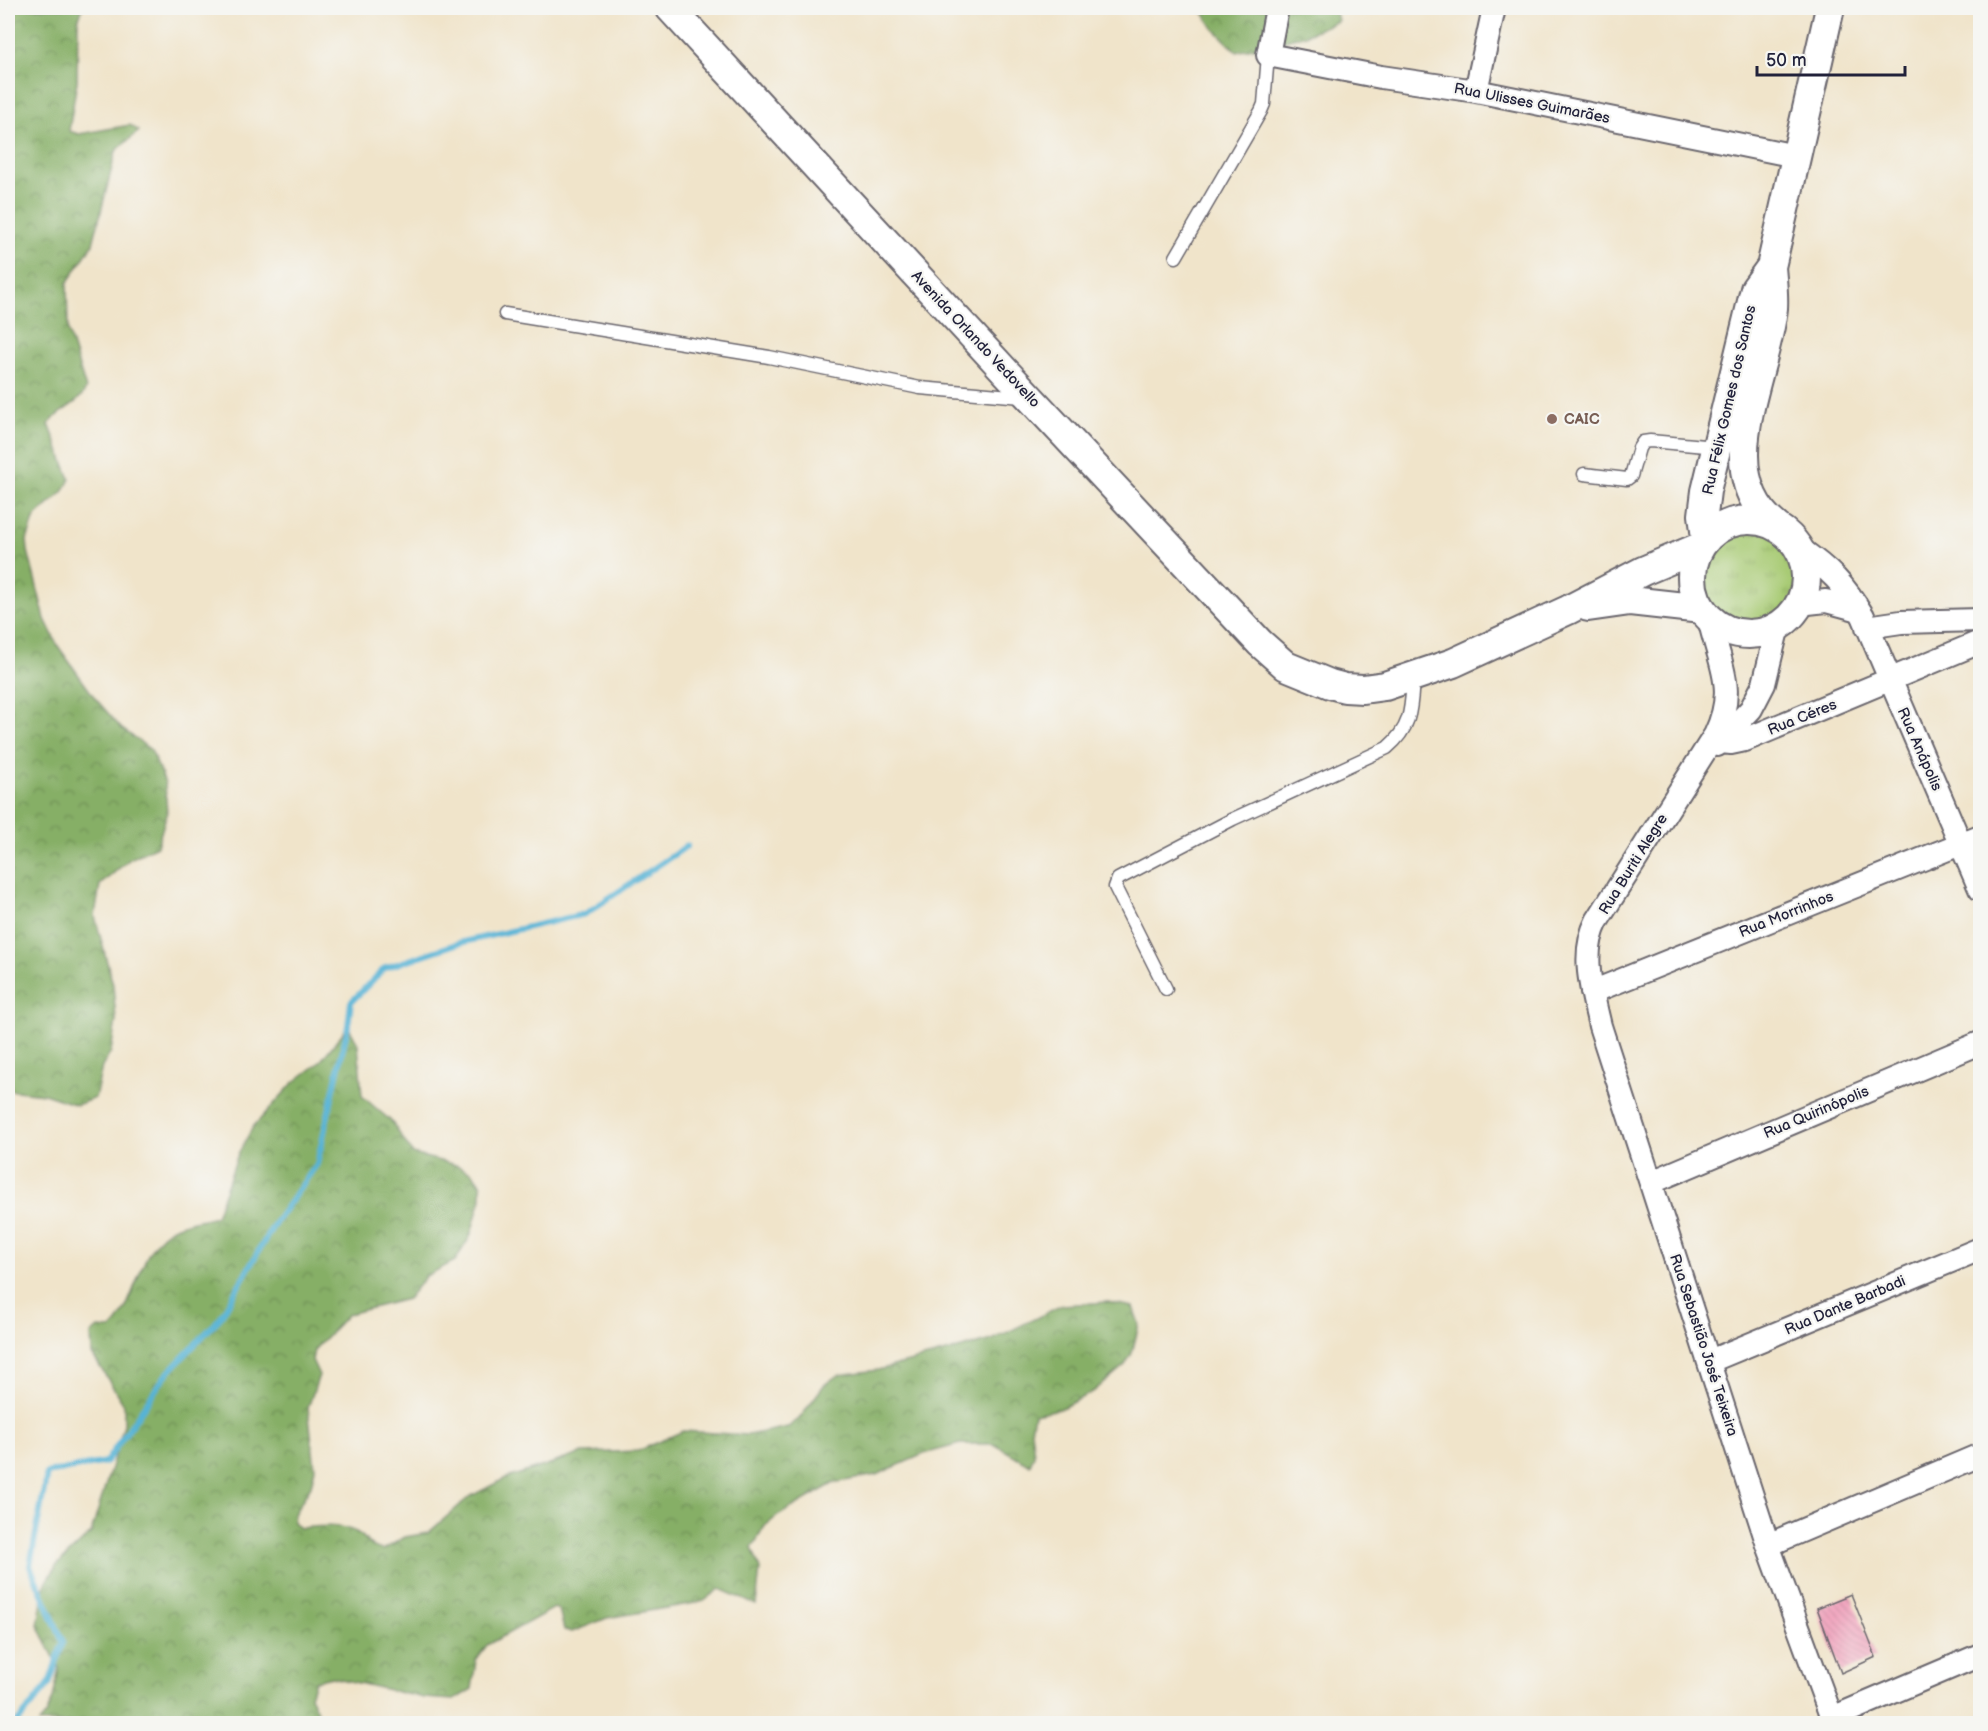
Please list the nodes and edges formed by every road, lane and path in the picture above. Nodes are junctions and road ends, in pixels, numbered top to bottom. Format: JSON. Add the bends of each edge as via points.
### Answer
{"nodes":[{"id":1,"x":670,"y":8,"type":"edge"},
{"id":2,"x":1277,"y":8,"type":"edge"},
{"id":3,"x":1494,"y":8,"type":"edge"},
{"id":4,"x":1830,"y":8,"type":"edge"},
{"id":5,"x":1268,"y":56,"type":"junction"},
{"id":6,"x":1476,"y":91,"type":"junction"},
{"id":7,"x":1796,"y":156,"type":"junction"},
{"id":8,"x":1176,"y":257,"type":"dead end"},
{"id":9,"x":1771,"y":267,"type":"junction"},
{"id":10,"x":505,"y":314,"type":"dead end"},
{"id":11,"x":1030,"y":397,"type":"junction"},
{"id":12,"x":1716,"y":447,"type":"junction"},
{"id":13,"x":1584,"y":474,"type":"dead end"},
{"id":14,"x":1778,"y":527,"type":"junction"},
{"id":15,"x":1703,"y":542,"type":"junction"},
{"id":16,"x":1799,"y":549,"type":"junction"},
{"id":17,"x":1799,"y":604,"type":"junction"},
{"id":18,"x":1568,"y":610,"type":"junction"},
{"id":19,"x":1705,"y":614,"type":"junction"},
{"id":20,"x":1863,"y":619,"type":"junction"},
{"id":21,"x":1980,"y":620,"type":"edge"},
{"id":22,"x":1778,"y":626,"type":"junction"},
{"id":23,"x":1980,"y":642,"type":"edge"},
{"id":24,"x":1413,"y":678,"type":"junction"},
{"id":25,"x":1889,"y":680,"type":"junction"},
{"id":26,"x":1718,"y":739,"type":"junction"},
{"id":27,"x":1971,"y":840,"type":"edge"},
{"id":28,"x":1980,"y":889,"type":"edge"},
{"id":29,"x":1588,"y":963,"type":"joint"},
{"id":30,"x":1166,"y":989,"type":"dead end"},
{"id":31,"x":1592,"y":992,"type":"junction"},
{"id":32,"x":1980,"y":1043,"type":"edge"},
{"id":33,"x":1652,"y":1182,"type":"junction"},
{"id":34,"x":1980,"y":1249,"type":"edge"},
{"id":35,"x":1710,"y":1361,"type":"junction"},
{"id":36,"x":1980,"y":1455,"type":"edge"},
{"id":37,"x":1768,"y":1545,"type":"junction"},
{"id":38,"x":1980,"y":1655,"type":"edge"},
{"id":39,"x":1833,"y":1720,"type":"edge"}],
"edges":[{"from":1,"to":11,"type":"street","name":"Avenida Orlando Vedovello"},
{"from":2,"to":5,"type":"street"},
{"from":3,"to":6,"type":"street"},
{"from":4,"to":7,"type":"street","name":"Rua Félix Gomes dos Santos"},
{"from":5,"to":6,"type":"street","name":"Rua Ulisses Guimarães"},
{"from":5,"to":8,"type":"lane","via":[[1261,111]]},
{"from":6,"to":7,"type":"street","name":"Rua Ulisses Guimarães"},
{"from":7,"to":9,"type":"street","name":"Rua Félix Gomes dos Santos"},
{"from":9,"to":12,"type":"street","name":"Rua Félix Gomes dos Santos","via":[[1755,289]]},
{"from":9,"to":14,"type":"street","name":"Rua Félix Gomes dos Santos","via":[[1773,307],[1742,449],[1756,503]]},
{"from":10,"to":11,"type":"lane","via":[[769,357],[920,388]]},
{"from":11,"to":24,"type":"street","name":"Avenida Orlando Vedovello","via":[[1286,666],[1345,688],[1385,686]]},
{"from":12,"to":13,"type":"lane","via":[[1643,442],[1627,479]]},
{"from":12,"to":15,"type":"street","name":"Rua Félix Gomes dos Santos","via":[[1706,490]]},
{"from":14,"to":15,"type":"street","via":[[1759,520],[1740,520],[1722,526]]},
{"from":14,"to":16,"type":"street"},
{"from":15,"to":18,"type":"street"},
{"from":15,"to":19,"type":"street","via":[[1691,578],[1694,594]]},
{"from":16,"to":17,"type":"street","via":[[1806,576]]},
{"from":16,"to":20,"type":"street","name":"Rua Anápolis","via":[[1841,582]]},
{"from":17,"to":20,"type":"street","via":[[1826,601]]},
{"from":17,"to":22,"type":"street"},
{"from":18,"to":19,"type":"street","via":[[1630,601]]},
{"from":18,"to":24,"type":"street"},
{"from":19,"to":22,"type":"street","via":[[1721,627],[1743,634]]},
{"from":19,"to":26,"type":"street","name":"Rua Buriti Alegre","via":[[1725,674],[1727,695]]},
{"from":20,"to":21,"type":"street"},
{"from":20,"to":25,"type":"street","name":"Rua Anápolis"},
{"from":22,"to":26,"type":"street","name":"Rua Buriti Alegre","via":[[1764,684],[1751,709]]},
{"from":23,"to":25,"type":"street","name":"Rua Céres"},
{"from":24,"to":30,"type":"lane","via":[[1407,723],[1388,748],[1233,819],[1118,879],[1115,887]]},
{"from":25,"to":26,"type":"street","name":"Rua Céres","via":[[1745,740],[1731,743]]},
{"from":25,"to":27,"type":"street","name":"Rua Anápolis"},
{"from":26,"to":29,"type":"street","name":"Rua Buriti Alegre","via":[[1692,769],[1597,921],[1589,940]]},
{"from":27,"to":28,"type":"street","name":"Rua Anápolis"},
{"from":27,"to":31,"type":"street","name":"Rua Morrinhos"},
{"from":29,"to":31,"type":"street","name":"Rua Sebastião José Teixeira"},
{"from":31,"to":33,"type":"street","name":"Rua Sebastião José Teixeira"},
{"from":32,"to":33,"type":"street","name":"Rua Quirinópolis"},
{"from":33,"to":35,"type":"street","name":"Rua Sebastião José Teixeira"},
{"from":34,"to":35,"type":"street","name":"Rua Dante Barbadi"},
{"from":35,"to":37,"type":"street","name":"Rua Sebastião José Teixeira"},
{"from":36,"to":37,"type":"street"},
{"from":37,"to":39,"type":"street","name":"Rua Sebastião José Teixeira"},
{"from":38,"to":39,"type":"street"}]}
